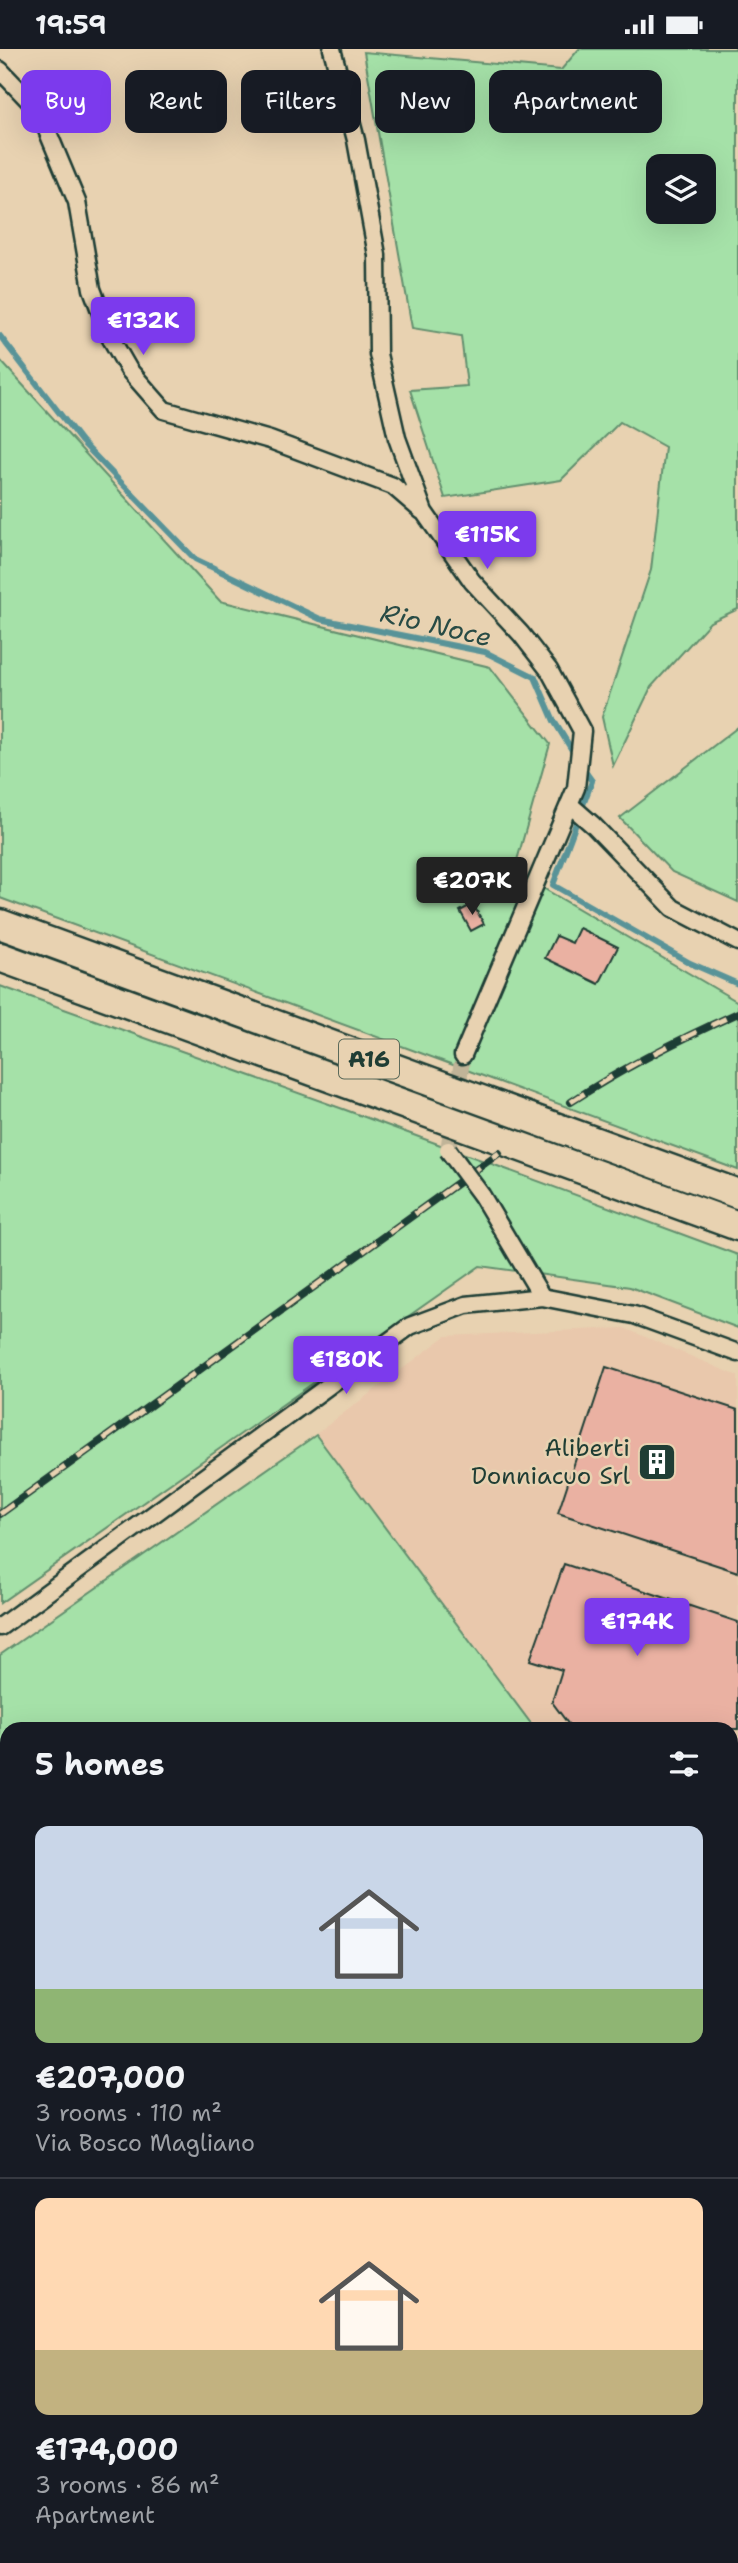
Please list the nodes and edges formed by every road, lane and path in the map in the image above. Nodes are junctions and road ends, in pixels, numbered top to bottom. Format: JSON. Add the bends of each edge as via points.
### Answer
{"nodes":[{"id":1,"x":332,"y":49,"type":"edge"},
{"id":2,"x":0,"y":70,"type":"edge"},
{"id":3,"x":424,"y":512,"type":"junction"},
{"id":4,"x":569,"y":804,"type":"junction"},
{"id":5,"x":0,"y":925,"type":"edge"},
{"id":6,"x":738,"y":942,"type":"edge"},
{"id":7,"x":0,"y":957,"type":"edge"},
{"id":8,"x":463,"y":1055,"type":"tunnel mouth"},
{"id":9,"x":448,"y":1150,"type":"dead end"},
{"id":10,"x":738,"y":1194,"type":"edge"},
{"id":11,"x":738,"y":1226,"type":"edge"},
{"id":12,"x":542,"y":1297,"type":"junction"},
{"id":13,"x":738,"y":1353,"type":"edge"},
{"id":14,"x":0,"y":1627,"type":"edge"}],
"edges":[{"from":1,"to":3,"type":"street","via":[[356,140],[377,255],[378,354],[397,438]]},
{"from":2,"to":3,"type":"street","via":[[39,111],[77,202],[92,289],[110,337],[129,370],[164,410],[270,440],[393,486]]},
{"from":3,"to":4,"type":"street","via":[[472,581],[549,670],[582,731],[576,788]]},
{"from":4,"to":6,"type":"street","via":[[673,908]]},
{"from":4,"to":8,"type":"street"},
{"from":5,"to":10,"type":"highway","number":"A16"},
{"from":7,"to":11,"type":"highway","number":"A16"},
{"from":9,"to":12,"type":"street","bridge":true,"via":[[482,1196]]},
{"from":12,"to":13,"type":"street","via":[[634,1315]]},
{"from":12,"to":14,"type":"street","via":[[466,1305],[410,1326]]}]}
